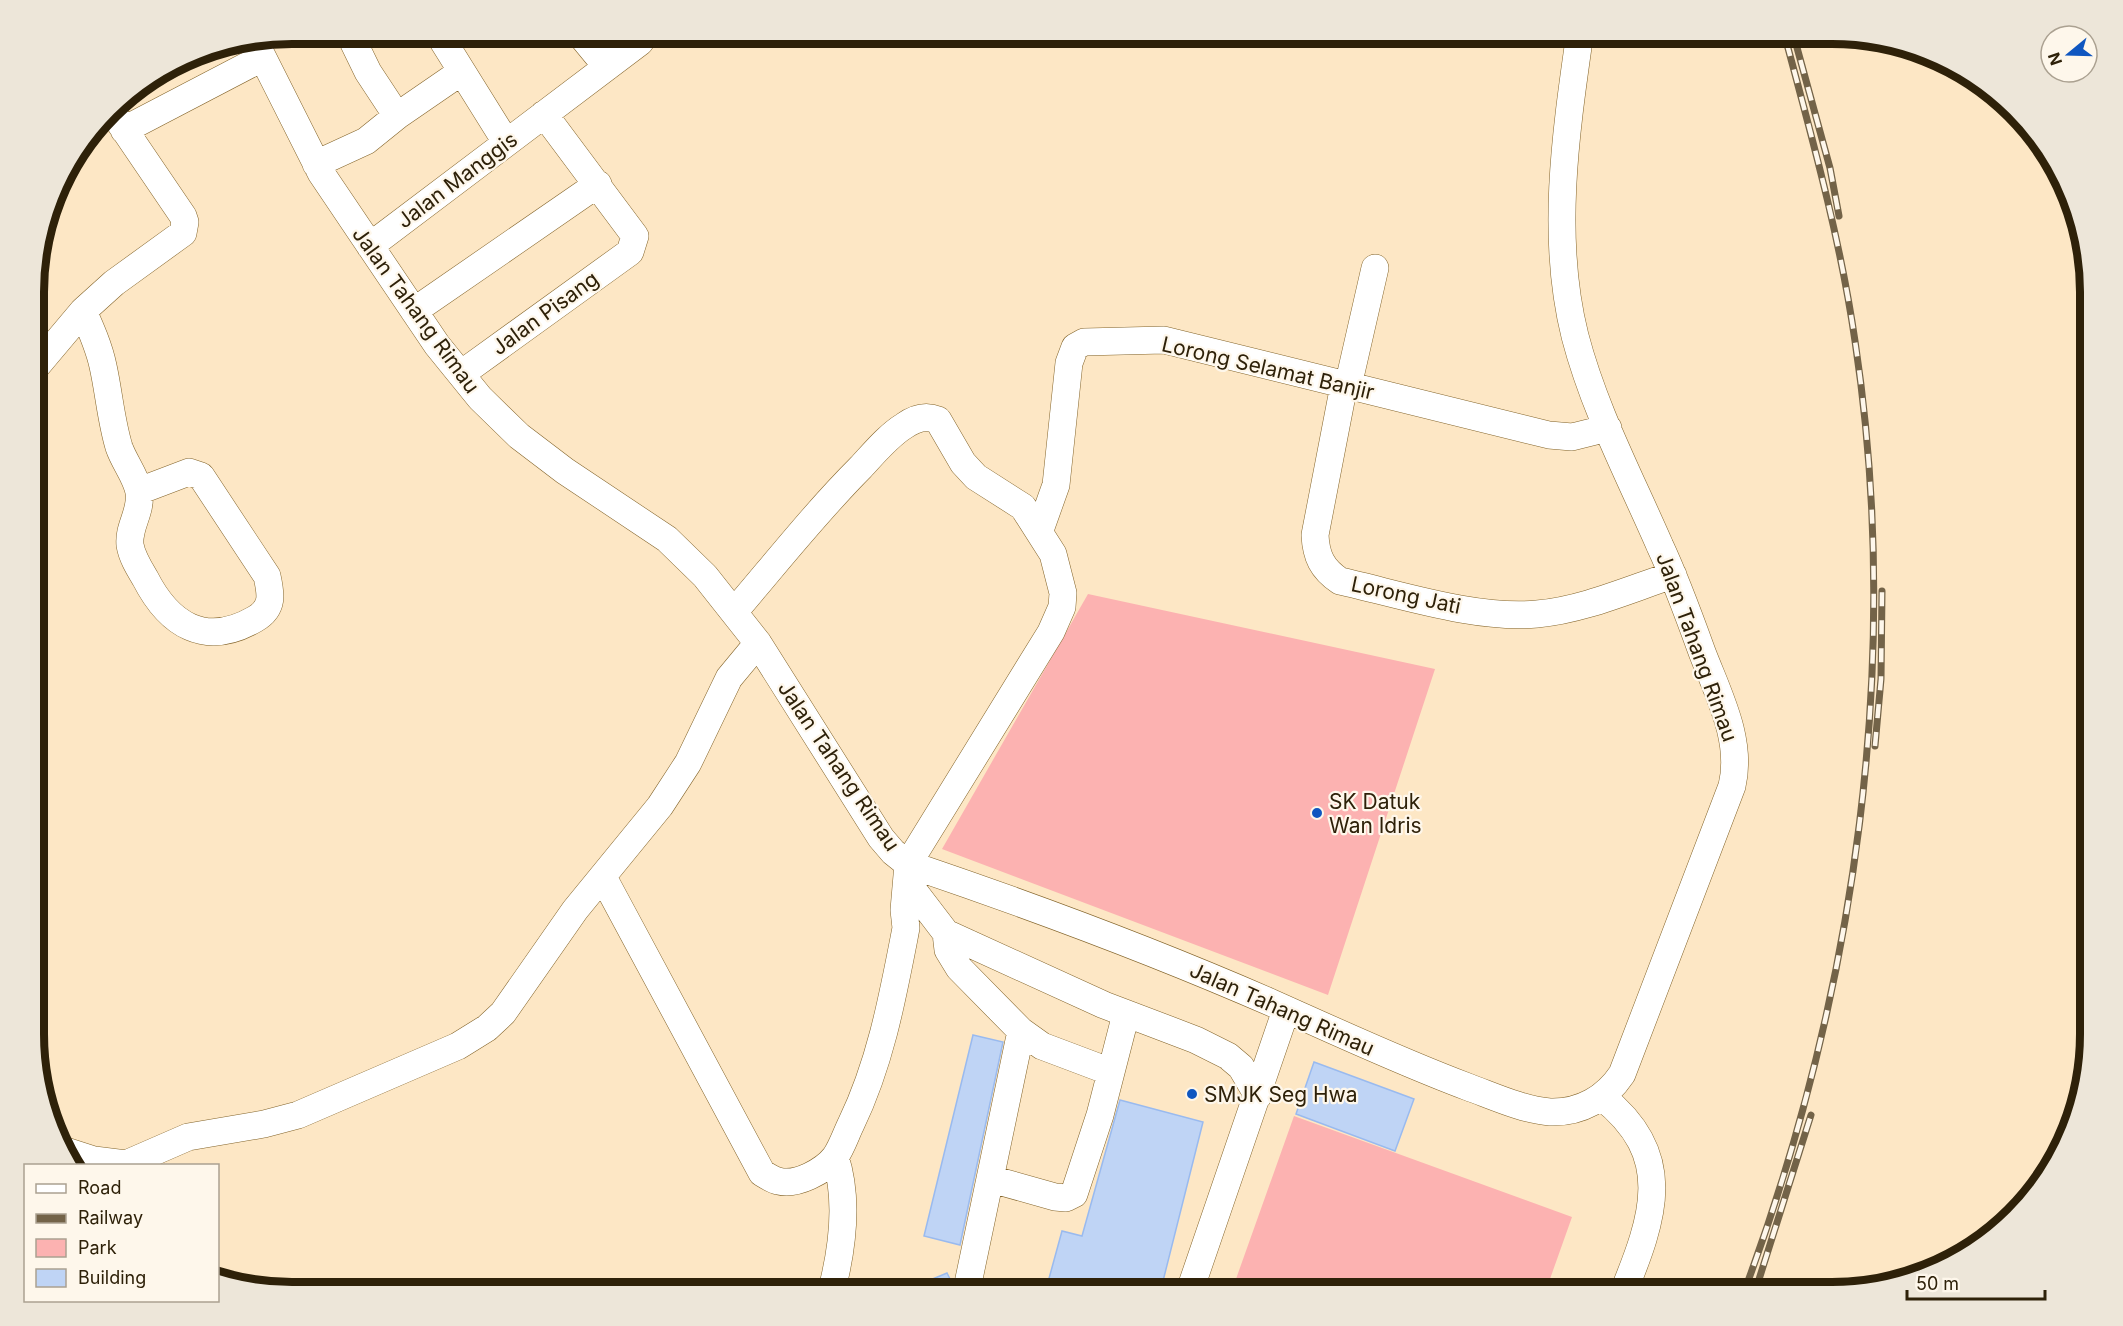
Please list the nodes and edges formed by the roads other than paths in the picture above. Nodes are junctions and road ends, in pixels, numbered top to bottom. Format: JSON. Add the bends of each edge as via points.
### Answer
{"nodes":[{"id":1,"x":354,"y":44,"type":"edge"},
{"id":2,"x":444,"y":44,"type":"edge"},
{"id":3,"x":588,"y":44,"type":"edge"},
{"id":4,"x":637,"y":44,"type":"edge"},
{"id":5,"x":1579,"y":44,"type":"edge"},
{"id":6,"x":258,"y":49,"type":"edge"},
{"id":7,"x":607,"y":67,"type":"junction"},
{"id":8,"x":461,"y":72,"type":"junction"},
{"id":9,"x":544,"y":114,"type":"junction"},
{"id":10,"x":397,"y":116,"type":"junction"},
{"id":11,"x":117,"y":120,"type":"edge"},
{"id":12,"x":506,"y":142,"type":"junction"},
{"id":13,"x":316,"y":164,"type":"junction"},
{"id":14,"x":598,"y":184,"type":"junction"},
{"id":15,"x":370,"y":246,"type":"junction"},
{"id":16,"x":1375,"y":268,"type":"dead end"},
{"id":17,"x":83,"y":311,"type":"junction"},
{"id":18,"x":414,"y":311,"type":"junction"},
{"id":19,"x":44,"y":357,"type":"edge"},
{"id":20,"x":461,"y":374,"type":"junction"},
{"id":21,"x":1346,"y":386,"type":"junction"},
{"id":22,"x":1608,"y":428,"type":"junction"},
{"id":23,"x":139,"y":491,"type":"junction"},
{"id":24,"x":1040,"y":530,"type":"junction"},
{"id":25,"x":1673,"y":575,"type":"junction"},
{"id":26,"x":734,"y":612,"type":"junction"},
{"id":27,"x":758,"y":643,"type":"junction"},
{"id":28,"x":908,"y":873,"type":"junction"},
{"id":29,"x":603,"y":877,"type":"junction"},
{"id":30,"x":946,"y":933,"type":"junction"},
{"id":31,"x":1286,"y":1010,"type":"junction"},
{"id":32,"x":1126,"y":1014,"type":"junction"},
{"id":33,"x":1021,"y":1031,"type":"junction"},
{"id":34,"x":1111,"y":1072,"type":"junction"},
{"id":35,"x":1258,"y":1096,"type":"junction"},
{"id":36,"x":1602,"y":1097,"type":"junction"},
{"id":37,"x":74,"y":1153,"type":"edge"},
{"id":38,"x":835,"y":1157,"type":"junction"},
{"id":39,"x":991,"y":1179,"type":"junction"},
{"id":40,"x":834,"y":1282,"type":"edge"},
{"id":41,"x":968,"y":1282,"type":"edge"},
{"id":42,"x":1193,"y":1282,"type":"edge"},
{"id":43,"x":1627,"y":1282,"type":"edge"}],
"edges":[{"from":1,"to":10,"type":"street"},
{"from":2,"to":8,"type":"street"},
{"from":3,"to":7,"type":"street"},
{"from":4,"to":7,"type":"street","name":"Jalan Manggis"},
{"from":5,"to":22,"type":"street","name":"Jalan Tahang Rimau","via":[[1564,166],[1562,243],[1575,336]]},
{"from":6,"to":11,"type":"street"},
{"from":6,"to":13,"type":"street","name":"Jalan Tahang Rimau"},
{"from":7,"to":9,"type":"street","name":"Jalan Manggis"},
{"from":8,"to":10,"type":"street"},
{"from":8,"to":12,"type":"street"},
{"from":9,"to":12,"type":"street","name":"Jalan Manggis"},
{"from":9,"to":14,"type":"street"},
{"from":10,"to":13,"type":"street","via":[[366,141]]},
{"from":11,"to":17,"type":"street","via":[[183,216],[185,228]]},
{"from":12,"to":15,"type":"street","name":"Jalan Manggis"},
{"from":13,"to":15,"type":"street","name":"Jalan Tahang Rimau"},
{"from":14,"to":18,"type":"street"},
{"from":14,"to":20,"type":"street","name":"Jalan Pisang","via":[[635,236],[630,252]]},
{"from":15,"to":18,"type":"street","name":"Jalan Tahang Rimau"},
{"from":16,"to":21,"type":"street","name":"Lorong Jati"},
{"from":17,"to":19,"type":"street"},
{"from":17,"to":23,"type":"street","via":[[103,365],[119,445]]},
{"from":18,"to":20,"type":"street","name":"Jalan Tahang Rimau"},
{"from":20,"to":26,"type":"street","name":"Jalan Tahang Rimau","via":[[495,413],[537,451],[668,539]]},
{"from":21,"to":22,"type":"street","name":"Lorong Selamat Banjir","via":[[1550,435],[1572,437]]},
{"from":21,"to":24,"type":"street","name":"Lorong Selamat Banjir","via":[[1164,340],[1084,342],[1075,347],[1070,363],[1056,485]]},
{"from":21,"to":25,"type":"street","name":"Lorong Jati","via":[[1315,535],[1321,564],[1340,581],[1510,615],[1564,609]]},
{"from":22,"to":25,"type":"street","name":"Jalan Tahang Rimau"},
{"from":23,"to":23,"type":"street","via":[[189,472],[201,476],[267,576],[269,607],[239,627],[215,631],[176,621],[152,593],[130,549],[129,534],[139,508]]},
{"from":24,"to":26,"type":"street","via":[[1014,498],[976,477],[963,463],[939,420],[920,418],[904,426],[847,481]]},
{"from":24,"to":28,"type":"street","via":[[1061,576],[1062,607],[1051,632]]},
{"from":25,"to":36,"type":"street","name":"Jalan Tahang Rimau","via":[[1719,696],[1735,747],[1736,768],[1630,1054],[1618,1081]]},
{"from":26,"to":27,"type":"street","name":"Jalan Tahang Rimau"},
{"from":27,"to":28,"type":"street","name":"Jalan Tahang Rimau","via":[[881,838]]},
{"from":27,"to":29,"type":"street","via":[[729,678],[688,763],[660,806]]},
{"from":28,"to":30,"type":"street"},
{"from":28,"to":31,"type":"street","name":"Jalan Tahang Rimau","via":[[1067,919]]},
{"from":28,"to":38,"type":"street","via":[[906,928],[877,1061]]},
{"from":29,"to":37,"type":"street","via":[[575,910],[503,1013],[470,1040],[298,1114],[188,1137],[139,1160],[112,1163]]},
{"from":29,"to":38,"type":"street","via":[[762,1173],[789,1182],[806,1178]]},
{"from":30,"to":32,"type":"street"},
{"from":30,"to":33,"type":"street","via":[[948,950],[959,968]]},
{"from":31,"to":35,"type":"street"},
{"from":31,"to":36,"type":"street","name":"Jalan Tahang Rimau","via":[[1410,1065],[1536,1110],[1565,1111]]},
{"from":32,"to":34,"type":"street"},
{"from":32,"to":35,"type":"street","via":[[1228,1056],[1241,1067]]},
{"from":33,"to":34,"type":"street","via":[[1042,1046]]},
{"from":33,"to":39,"type":"street"},
{"from":34,"to":39,"type":"street","via":[[1074,1194],[1055,1197]]},
{"from":35,"to":42,"type":"street"},
{"from":36,"to":43,"type":"street","via":[[1618,1109],[1650,1161],[1654,1191],[1648,1222]]},
{"from":38,"to":40,"type":"street","via":[[841,1175],[842,1204]]},
{"from":39,"to":41,"type":"street"}]}
